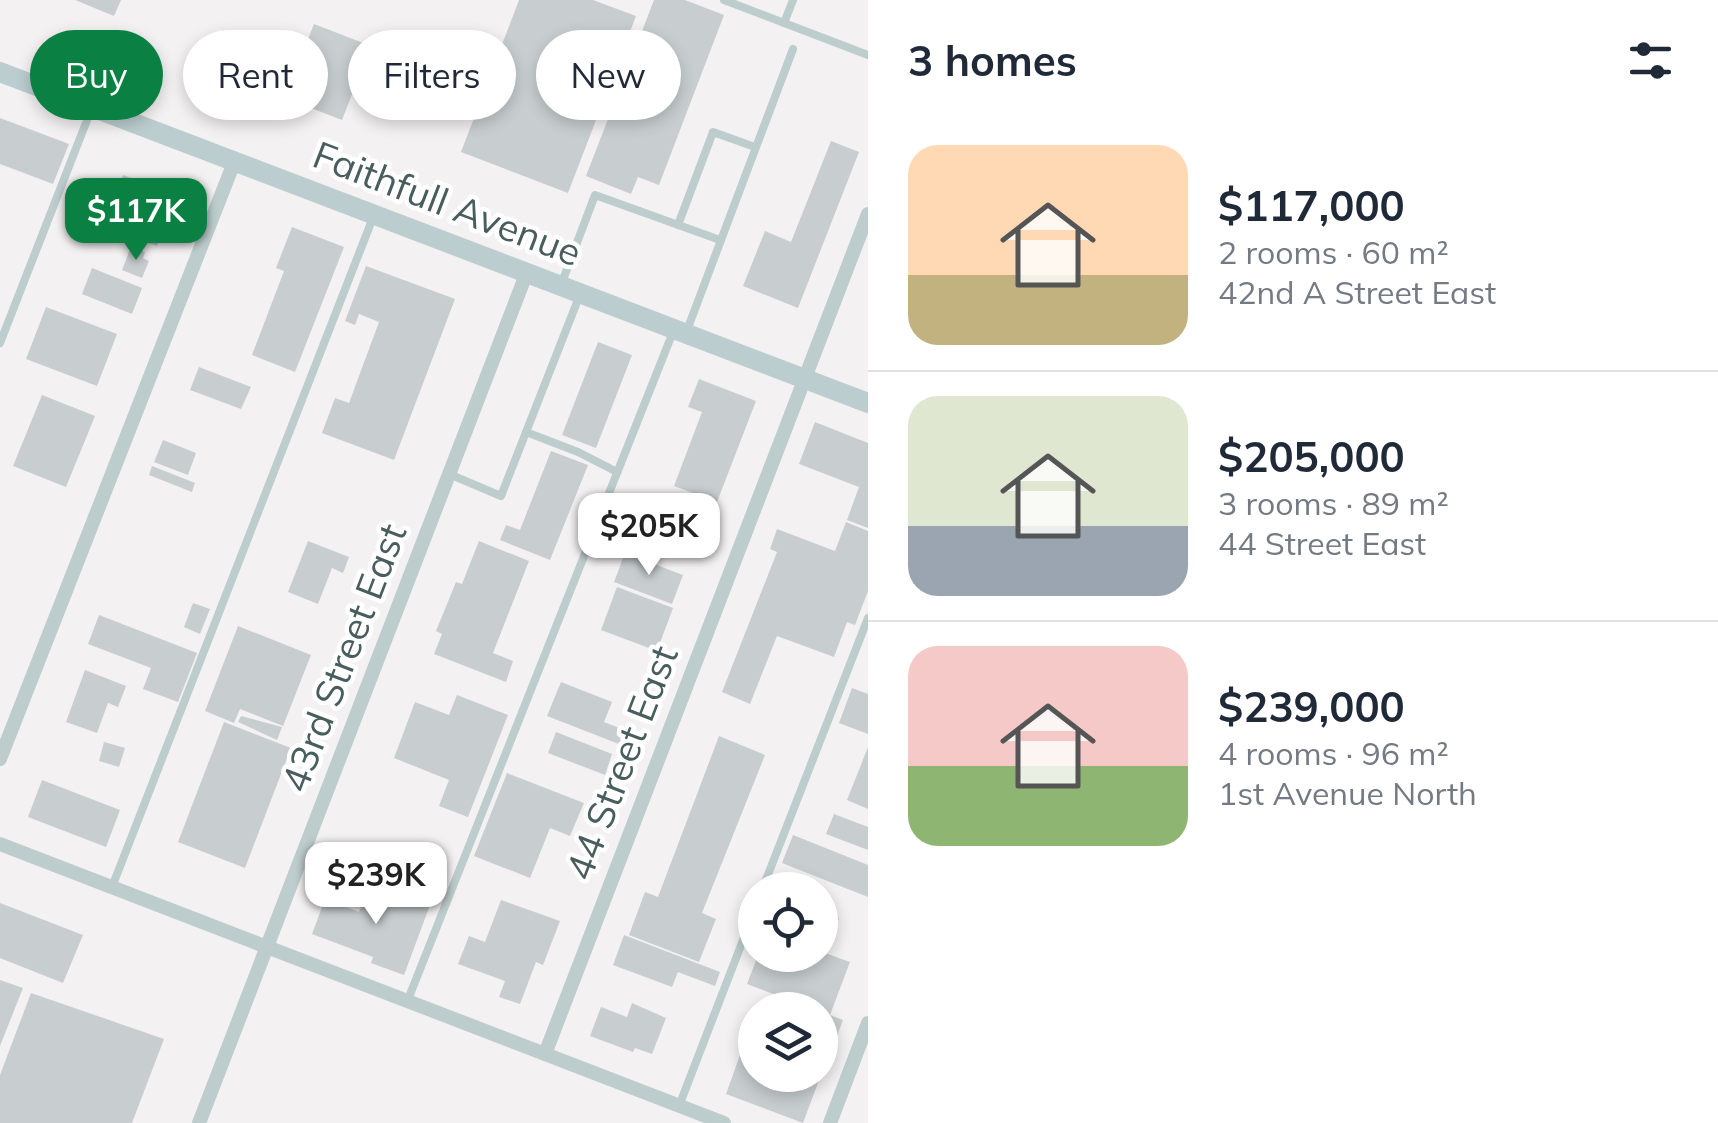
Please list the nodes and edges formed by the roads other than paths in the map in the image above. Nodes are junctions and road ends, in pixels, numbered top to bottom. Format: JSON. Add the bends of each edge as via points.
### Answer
{"nodes":[{"id":1,"x":724,"y":0,"type":"edge"},
{"id":2,"x":793,"y":0,"type":"edge"},
{"id":3,"x":784,"y":23,"type":"junction"},
{"id":4,"x":793,"y":50,"type":"dead end"},
{"id":5,"x":868,"y":55,"type":"edge"},
{"id":6,"x":0,"y":72,"type":"edge"},
{"id":7,"x":30,"y":83,"type":"edge"},
{"id":8,"x":87,"y":120,"type":"edge"},
{"id":9,"x":129,"y":120,"type":"edge"},
{"id":10,"x":755,"y":147,"type":"junction"},
{"id":11,"x":235,"y":160,"type":"junction"},
{"id":12,"x":375,"y":214,"type":"junction"},
{"id":13,"x":868,"y":214,"type":"edge"},
{"id":14,"x":678,"y":225,"type":"junction"},
{"id":15,"x":720,"y":240,"type":"junction"},
{"id":16,"x":527,"y":272,"type":"junction"},
{"id":17,"x":571,"y":289,"type":"junction"},
{"id":18,"x":680,"y":331,"type":"junction"},
{"id":19,"x":0,"y":343,"type":"edge"},
{"id":20,"x":805,"y":379,"type":"junction"},
{"id":21,"x":868,"y":403,"type":"edge"},
{"id":22,"x":526,"y":432,"type":"junction"},
{"id":23,"x":617,"y":472,"type":"junction"},
{"id":24,"x":449,"y":474,"type":"junction"},
{"id":25,"x":868,"y":618,"type":"edge"},
{"id":26,"x":0,"y":759,"type":"edge"},
{"id":27,"x":0,"y":844,"type":"edge"},
{"id":28,"x":769,"y":872,"type":"edge"},
{"id":29,"x":112,"y":886,"type":"junction"},
{"id":30,"x":267,"y":947,"type":"junction"},
{"id":31,"x":738,"y":953,"type":"edge"},
{"id":32,"x":408,"y":1002,"type":"junction"},
{"id":33,"x":868,"y":1023,"type":"edge"},
{"id":34,"x":545,"y":1054,"type":"junction"},
{"id":35,"x":679,"y":1106,"type":"junction"},
{"id":36,"x":199,"y":1123,"type":"edge"},
{"id":37,"x":724,"y":1123,"type":"edge"},
{"id":38,"x":830,"y":1123,"type":"edge"}],
"edges":[{"from":1,"to":3,"type":"lane"},
{"from":2,"to":3,"type":"lane"},
{"from":3,"to":5,"type":"lane"},
{"from":4,"to":10,"type":"lane"},
{"from":6,"to":7,"type":"street","name":"Faithfull Avenue"},
{"from":8,"to":19,"type":"lane"},
{"from":9,"to":11,"type":"street","name":"Faithfull Avenue"},
{"from":10,"to":14,"type":"lane","via":[[713,132]]},
{"from":10,"to":15,"type":"lane"},
{"from":11,"to":12,"type":"street","name":"Faithfull Avenue"},
{"from":11,"to":26,"type":"street"},
{"from":12,"to":16,"type":"street","name":"Faithfull Avenue"},
{"from":12,"to":29,"type":"lane"},
{"from":13,"to":20,"type":"street","name":"44 Street East"},
{"from":14,"to":15,"type":"lane"},
{"from":14,"to":17,"type":"lane","via":[[595,195]]},
{"from":15,"to":18,"type":"lane"},
{"from":16,"to":17,"type":"street","name":"Faithfull Avenue"},
{"from":16,"to":24,"type":"street","name":"43rd Street East"},
{"from":17,"to":18,"type":"street","name":"Faithfull Avenue"},
{"from":17,"to":22,"type":"lane"},
{"from":18,"to":20,"type":"street","name":"Faithfull Avenue"},
{"from":18,"to":23,"type":"lane"},
{"from":20,"to":21,"type":"street","name":"Faithfull Avenue"},
{"from":20,"to":34,"type":"street","name":"44 Street East"},
{"from":22,"to":23,"type":"lane"},
{"from":22,"to":24,"type":"lane","via":[[502,496]]},
{"from":23,"to":32,"type":"lane"},
{"from":24,"to":30,"type":"street","name":"43rd Street East"},
{"from":25,"to":28,"type":"lane"},
{"from":27,"to":29,"type":"street"},
{"from":29,"to":30,"type":"street"},
{"from":30,"to":32,"type":"street"},
{"from":30,"to":36,"type":"street","name":"43rd Street East"},
{"from":31,"to":35,"type":"lane"},
{"from":32,"to":34,"type":"street"},
{"from":33,"to":38,"type":"street"},
{"from":34,"to":35,"type":"street"},
{"from":35,"to":37,"type":"street"}]}
